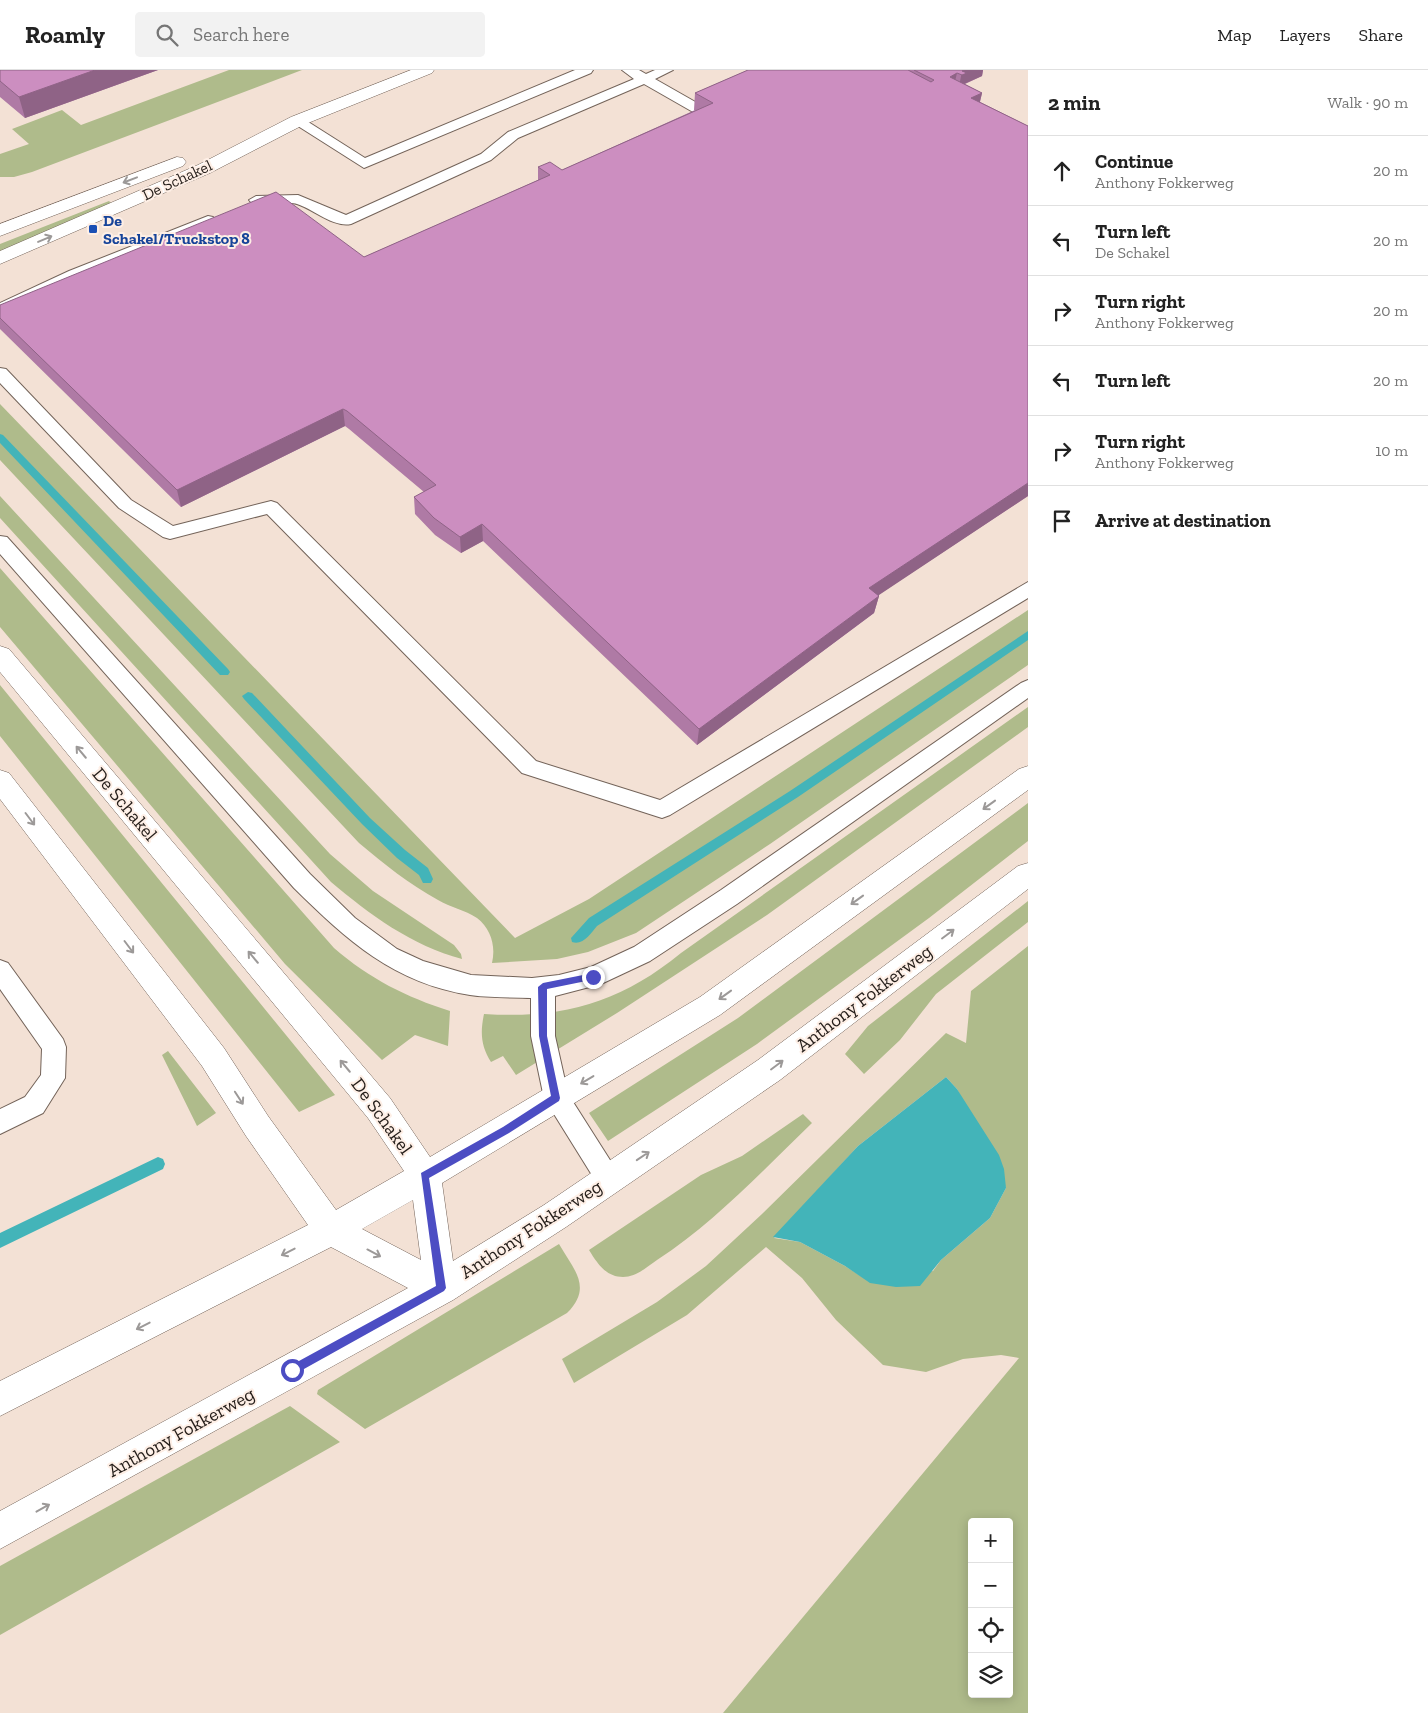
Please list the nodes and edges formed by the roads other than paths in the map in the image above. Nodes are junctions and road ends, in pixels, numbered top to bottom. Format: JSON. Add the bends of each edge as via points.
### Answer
{"nodes":[{"id":1,"x":426,"y":70,"type":"edge"},
{"id":2,"x":586,"y":70,"type":"edge"},
{"id":3,"x":629,"y":70,"type":"edge"},
{"id":4,"x":666,"y":70,"type":"edge"},
{"id":5,"x":729,"y":109,"type":"edge"},
{"id":6,"x":712,"y":117,"type":"junction"},
{"id":7,"x":297,"y":122,"type":"junction"},
{"id":8,"x":726,"y":126,"type":"edge"},
{"id":9,"x":238,"y":207,"type":"edge"},
{"id":10,"x":220,"y":215,"type":"edge"},
{"id":11,"x":0,"y":230,"type":"edge"},
{"id":12,"x":0,"y":258,"type":"edge"},
{"id":13,"x":0,"y":308,"type":"edge"},
{"id":14,"x":0,"y":373,"type":"edge"},
{"id":15,"x":0,"y":542,"type":"edge"},
{"id":16,"x":1028,"y":589,"type":"edge"},
{"id":17,"x":0,"y":655,"type":"edge"},
{"id":18,"x":1028,"y":688,"type":"edge"},
{"id":19,"x":1028,"y":776,"type":"edge"},
{"id":20,"x":0,"y":780,"type":"edge"},
{"id":21,"x":1028,"y":874,"type":"edge"},
{"id":22,"x":0,"y":970,"type":"edge"},
{"id":23,"x":543,"y":987,"type":"junction"},
{"id":24,"x":556,"y":1098,"type":"junction"},
{"id":25,"x":0,"y":1122,"type":"edge"},
{"id":26,"x":424,"y":1176,"type":"junction"},
{"id":27,"x":610,"y":1179,"type":"junction"},
{"id":28,"x":331,"y":1230,"type":"junction"},
{"id":29,"x":441,"y":1288,"type":"junction"},
{"id":30,"x":0,"y":1399,"type":"edge"},
{"id":31,"x":0,"y":1531,"type":"edge"}],
"edges":[{"from":1,"to":7,"type":"street","name":"De Schakel"},
{"from":2,"to":7,"type":"lane","via":[[364,164]]},
{"from":3,"to":6,"type":"lane"},
{"from":4,"to":9,"type":"lane","via":[[513,135],[486,156],[346,221],[298,199],[256,200]]},
{"from":5,"to":6,"type":"lane"},
{"from":6,"to":8,"type":"lane"},
{"from":7,"to":11,"type":"street","name":"De Schakel","one_way":true,"via":[[246,136]]},
{"from":12,"to":7,"type":"street","name":"De Schakel","one_way":true,"via":[[204,168]]},
{"from":10,"to":13,"type":"lane"},
{"from":14,"to":16,"type":"lane","via":[[125,504],[170,533],[271,507],[529,767],[662,809]]},
{"from":15,"to":23,"type":"lane","via":[[302,881],[347,924],[390,956],[416,969],[471,985]]},
{"from":26,"to":17,"type":"street","name":"De Schakel","one_way":true,"via":[[380,1108]]},
{"from":18,"to":23,"type":"lane","via":[[642,954],[593,977]]},
{"from":19,"to":24,"type":"street","one_way":true,"via":[[710,1006]]},
{"from":20,"to":28,"type":"street","one_way":true,"via":[[213,1057],[257,1126]]},
{"from":27,"to":21,"type":"street","name":"Anthony Fokkerweg","one_way":true,"via":[[770,1070]]},
{"from":22,"to":25,"type":"lane","via":[[54,1047],[53,1078],[34,1105]]},
{"from":23,"to":24,"type":"lane","via":[[543,1036]]},
{"from":24,"to":26,"type":"street"},
{"from":24,"to":27,"type":"lane"},
{"from":26,"to":28,"type":"street"},
{"from":26,"to":29,"type":"street","name":"De Schakel"},
{"from":27,"to":29,"type":"street","name":"Anthony Fokkerweg"},
{"from":28,"to":29,"type":"street","one_way":true},
{"from":28,"to":30,"type":"street","one_way":true},
{"from":31,"to":29,"type":"street","name":"Anthony Fokkerweg","one_way":true}]}
